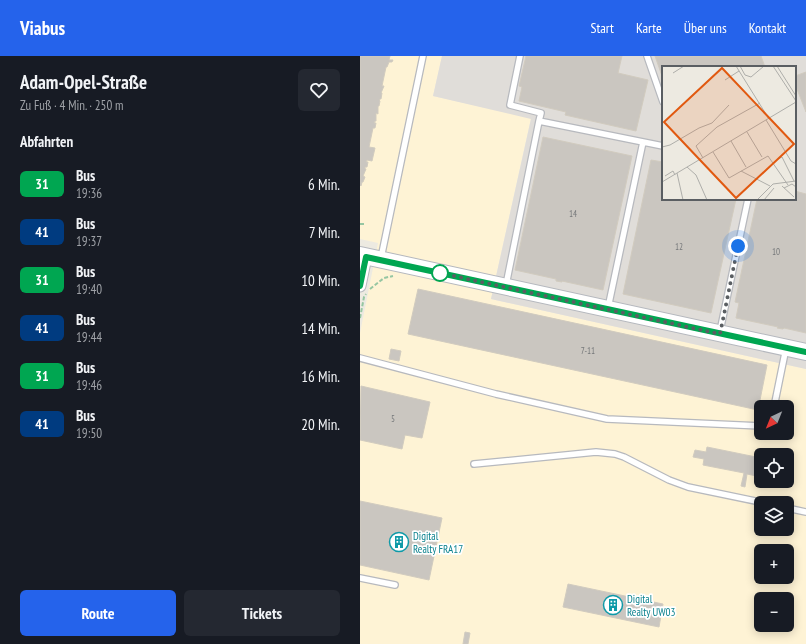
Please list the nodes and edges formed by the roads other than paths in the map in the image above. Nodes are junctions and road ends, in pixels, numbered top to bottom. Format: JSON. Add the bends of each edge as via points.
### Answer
{"nodes":[{"id":1,"x":423,"y":56,"type":"edge"},
{"id":2,"x":520,"y":56,"type":"edge"},
{"id":3,"x":647,"y":56,"type":"edge"},
{"id":4,"x":662,"y":99,"type":"edge"},
{"id":5,"x":540,"y":121,"type":"junction"},
{"id":6,"x":643,"y":142,"type":"junction"},
{"id":7,"x":662,"y":146,"type":"edge"},
{"id":8,"x":748,"y":200,"type":"edge"},
{"id":9,"x":369,"y":257,"type":"edge"},
{"id":10,"x":360,"y":286,"type":"edge"},
{"id":11,"x":505,"y":287,"type":"junction"},
{"id":12,"x":607,"y":309,"type":"junction"},
{"id":13,"x":720,"y":334,"type":"junction"},
{"id":14,"x":786,"y":348,"type":"junction"},
{"id":15,"x":806,"y":352,"type":"edge"},
{"id":16,"x":360,"y":358,"type":"edge"},
{"id":17,"x":775,"y":400,"type":"edge"},
{"id":18,"x":754,"y":426,"type":"edge"},
{"id":19,"x":474,"y":464,"type":"dead end"},
{"id":20,"x":754,"y":501,"type":"edge"},
{"id":21,"x":794,"y":509,"type":"edge"},
{"id":22,"x":806,"y":512,"type":"edge"},
{"id":23,"x":360,"y":578,"type":"edge"},
{"id":24,"x":395,"y":585,"type":"dead end"}],
"edges":[{"from":1,"to":9,"type":"lane"},
{"from":2,"to":5,"type":"lane","via":[[510,105],[541,113]]},
{"from":3,"to":4,"type":"lane"},
{"from":5,"to":6,"type":"lane"},
{"from":5,"to":11,"type":"lane"},
{"from":6,"to":7,"type":"lane"},
{"from":6,"to":12,"type":"lane"},
{"from":8,"to":13,"type":"lane"},
{"from":9,"to":10,"type":"street"},
{"from":9,"to":11,"type":"main road"},
{"from":11,"to":12,"type":"main road"},
{"from":12,"to":13,"type":"main road"},
{"from":13,"to":14,"type":"main road"},
{"from":14,"to":15,"type":"main road"},
{"from":14,"to":17,"type":"lane"},
{"from":16,"to":18,"type":"lane","via":[[496,394],[607,419]]},
{"from":19,"to":20,"type":"lane","via":[[606,452],[624,457],[677,484]]},
{"from":21,"to":22,"type":"lane"},
{"from":23,"to":24,"type":"lane"}]}
